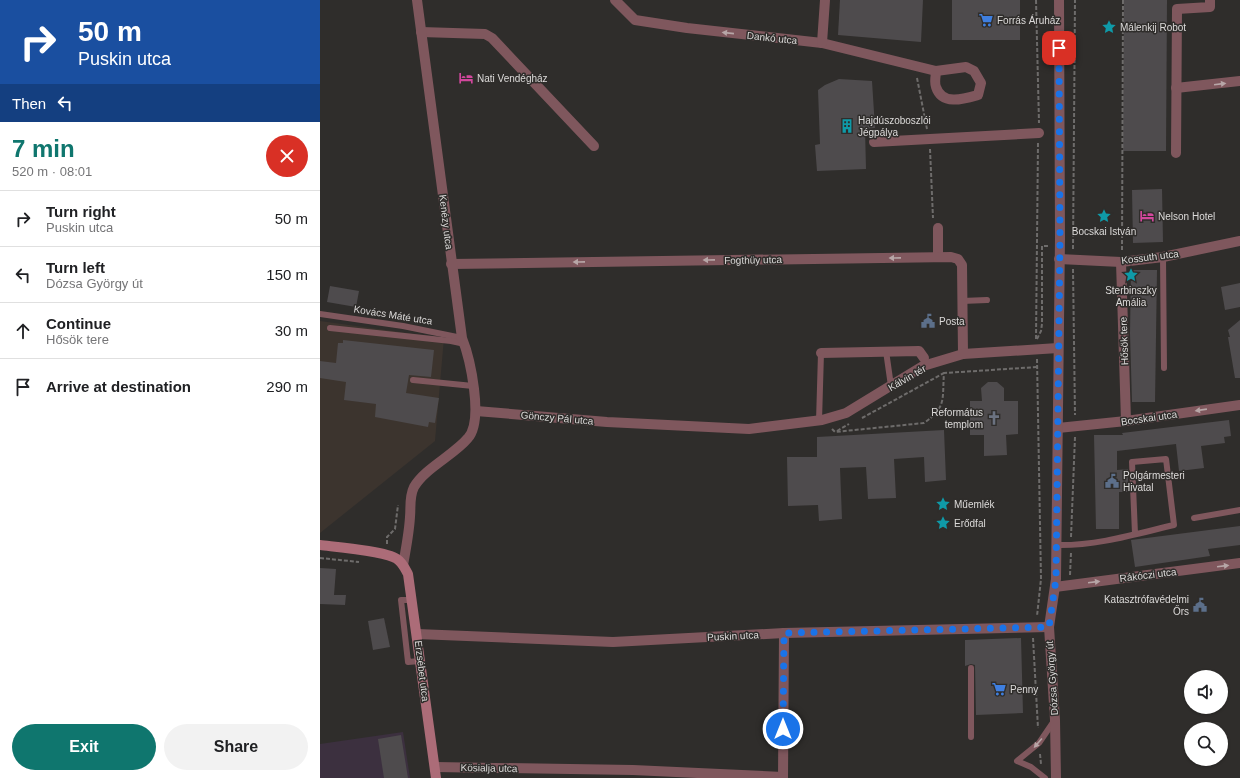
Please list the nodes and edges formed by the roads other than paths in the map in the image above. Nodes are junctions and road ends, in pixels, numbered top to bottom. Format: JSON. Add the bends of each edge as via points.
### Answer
{"nodes":[{"id":1,"x":417,"y":0,"type":"edge"},
{"id":2,"x":615,"y":0,"type":"edge"},
{"id":3,"x":825,"y":0,"type":"edge"},
{"id":4,"x":1059,"y":0,"type":"edge"},
{"id":5,"x":1210,"y":0,"type":"edge"},
{"id":6,"x":421,"y":32,"type":"junction"},
{"id":7,"x":822,"y":44,"type":"junction"},
{"id":8,"x":936,"y":71,"type":"junction"},
{"id":9,"x":1240,"y":82,"type":"edge"},
{"id":10,"x":1176,"y":88,"type":"junction"},
{"id":11,"x":1039,"y":133,"type":"road end"},
{"id":12,"x":874,"y":142,"type":"dead end"},
{"id":13,"x":594,"y":146,"type":"dead end"},
{"id":14,"x":1176,"y":153,"type":"dead end"},
{"id":15,"x":936,"y":224,"type":"road end"},
{"id":16,"x":1240,"y":241,"type":"edge"},
{"id":17,"x":936,"y":257,"type":"junction"},
{"id":18,"x":1163,"y":257,"type":"junction"},
{"id":19,"x":1060,"y":259,"type":"junction"},
{"id":20,"x":1122,"y":262,"type":"junction"},
{"id":21,"x":451,"y":264,"type":"junction"},
{"id":22,"x":987,"y":300,"type":"dead end"},
{"id":23,"x":962,"y":301,"type":"junction"},
{"id":24,"x":320,"y":314,"type":"edge"},
{"id":25,"x":330,"y":328,"type":"dead end"},
{"id":26,"x":463,"y":341,"type":"junction"},
{"id":27,"x":1058,"y":348,"type":"junction"},
{"id":28,"x":886,"y":352,"type":"junction"},
{"id":29,"x":821,"y":353,"type":"joint"},
{"id":30,"x":963,"y":354,"type":"junction"},
{"id":31,"x":924,"y":358,"type":"dead end"},
{"id":32,"x":1164,"y":368,"type":"dead end"},
{"id":33,"x":413,"y":380,"type":"dead end"},
{"id":34,"x":473,"y":386,"type":"junction"},
{"id":35,"x":891,"y":386,"type":"junction"},
{"id":36,"x":1240,"y":405,"type":"edge"},
{"id":37,"x":476,"y":411,"type":"junction"},
{"id":38,"x":820,"y":421,"type":"junction"},
{"id":39,"x":1126,"y":421,"type":"junction"},
{"id":40,"x":1058,"y":428,"type":"junction"},
{"id":41,"x":1240,"y":510,"type":"edge"},
{"id":42,"x":1194,"y":518,"type":"dead end"},
{"id":43,"x":1135,"y":534,"type":"junction"},
{"id":44,"x":320,"y":545,"type":"edge"},
{"id":45,"x":1056,"y":545,"type":"junction"},
{"id":46,"x":1240,"y":563,"type":"edge"},
{"id":47,"x":404,"y":565,"type":"junction"},
{"id":48,"x":1056,"y":583,"type":"junction"},
{"id":49,"x":413,"y":600,"type":"junction"},
{"id":50,"x":1049,"y":627,"type":"junction"},
{"id":51,"x":784,"y":633,"type":"junction"},
{"id":52,"x":417,"y":634,"type":"junction"},
{"id":53,"x":420,"y":661,"type":"junction"},
{"id":54,"x":971,"y":668,"type":"dead end"},
{"id":55,"x":1055,"y":720,"type":"junction"},
{"id":56,"x":971,"y":737,"type":"dead end"},
{"id":57,"x":435,"y":767,"type":"junction"},
{"id":58,"x":1044,"y":777,"type":"edge"},
{"id":59,"x":436,"y":778,"type":"edge"},
{"id":60,"x":783,"y":778,"type":"edge"},
{"id":61,"x":1056,"y":778,"type":"edge"}],
"edges":[{"from":1,"to":6,"type":"street","name":"Kenézy utca"},
{"from":7,"to":2,"type":"street","name":"Dankó utca","one_way":true,"via":[[635,20]]},
{"from":3,"to":7,"type":"street"},
{"from":4,"to":19,"type":"street"},
{"from":5,"to":10,"type":"street","via":[[1210,7],[1177,9]]},
{"from":6,"to":13,"type":"street","via":[[486,34]]},
{"from":6,"to":21,"type":"street","name":"Kenézy utca"},
{"from":7,"to":8,"type":"street","name":"Dankó utca"},
{"from":8,"to":8,"type":"street","name":"Dankó utca","via":[[966,67],[974,71],[980,83],[978,95],[951,100],[943,97],[936,87]]},
{"from":10,"to":9,"type":"street","one_way":true},
{"from":10,"to":14,"type":"street"},
{"from":11,"to":12,"type":"street"},
{"from":15,"to":17,"type":"street"},
{"from":16,"to":18,"type":"street","name":"Kossuth utca"},
{"from":17,"to":21,"type":"street","name":"Fogthüy utca","one_way":true},
{"from":17,"to":23,"type":"street","name":"Fogthüy utca","via":[[958,259],[962,266]]},
{"from":18,"to":20,"type":"street","name":"Kossuth utca"},
{"from":18,"to":32,"type":"lane"},
{"from":19,"to":20,"type":"street","name":"Kossuth utca"},
{"from":19,"to":27,"type":"street"},
{"from":20,"to":39,"type":"street","name":"Hősök tere"},
{"from":21,"to":26,"type":"street","name":"Kenézy utca"},
{"from":22,"to":23,"type":"lane"},
{"from":23,"to":30,"type":"street","name":"Fogthüy utca"},
{"from":24,"to":26,"type":"lane","name":"Kovács Máté utca","via":[[404,326]]},
{"from":25,"to":26,"type":"lane"},
{"from":26,"to":34,"type":"street","name":"Kenézy utca"},
{"from":27,"to":30,"type":"street","name":"Kálvin tér","via":[[1036,344],[1024,350]]},
{"from":27,"to":40,"type":"street"},
{"from":28,"to":29,"type":"street"},
{"from":28,"to":31,"type":"street","via":[[920,351]]},
{"from":28,"to":35,"type":"lane"},
{"from":29,"to":38,"type":"lane"},
{"from":30,"to":35,"type":"street","name":"Kálvin tér","via":[[923,366]]},
{"from":33,"to":34,"type":"lane"},
{"from":34,"to":37,"type":"street","name":"Kenézy utca"},
{"from":35,"to":38,"type":"street","name":"Kálvin tér","via":[[846,413]]},
{"from":36,"to":39,"type":"street","name":"Bocskai utca","one_way":true},
{"from":37,"to":38,"type":"street","name":"Gönczy Pál utca","via":[[607,422],[749,429]]},
{"from":37,"to":47,"type":"street","via":[[475,427],[468,438],[419,480],[413,489]]},
{"from":39,"to":40,"type":"street","name":"Bocskai utca"},
{"from":40,"to":45,"type":"street"},
{"from":41,"to":42,"type":"lane"},
{"from":43,"to":43,"type":"lane","via":[[1174,525],[1166,460],[1132,462]]},
{"from":43,"to":45,"type":"lane","via":[[1071,546]]},
{"from":44,"to":47,"type":"main road","via":[[387,554]]},
{"from":45,"to":48,"type":"street"},
{"from":48,"to":46,"type":"street","name":"Rákóczi utca","one_way":true},
{"from":47,"to":49,"type":"main road","name":"Erzsébet utca"},
{"from":48,"to":50,"type":"street","name":"Dózsa György út"},
{"from":49,"to":52,"type":"main road","name":"Erzsébet utca"},
{"from":49,"to":53,"type":"lane","via":[[401,600],[408,662]]},
{"from":50,"to":51,"type":"street","name":"Puskin utca"},
{"from":50,"to":55,"type":"street","name":"Dózsa György út"},
{"from":51,"to":52,"type":"street","name":"Puskin utca","via":[[613,642]]},
{"from":51,"to":60,"type":"street","name":"Kösialja utca"},
{"from":52,"to":53,"type":"main road","name":"Erzsébet utca"},
{"from":53,"to":57,"type":"main road","name":"Erzsébet utca"},
{"from":54,"to":56,"type":"lane"},
{"from":55,"to":58,"type":"lane","one_way":true,"via":[[1039,743],[1017,761]]},
{"from":55,"to":61,"type":"street","name":"Dózsa György út"},
{"from":57,"to":59,"type":"main road","name":"Erzsébet utca"},
{"from":57,"to":60,"type":"street","name":"Kösialja utca","via":[[633,770]]}]}
